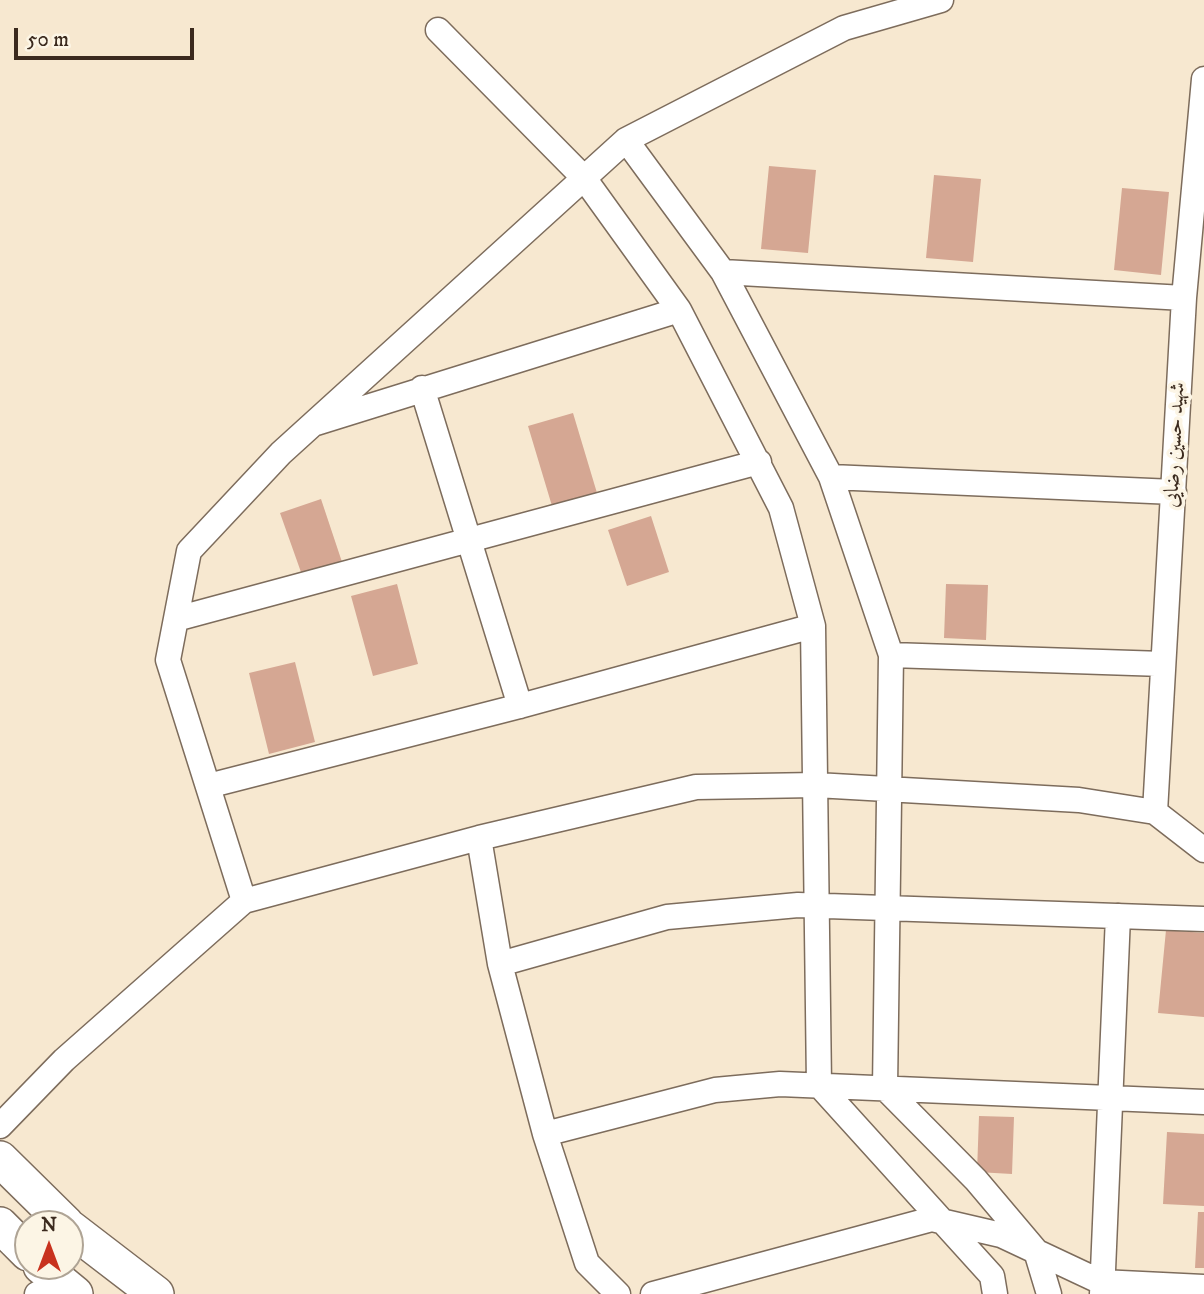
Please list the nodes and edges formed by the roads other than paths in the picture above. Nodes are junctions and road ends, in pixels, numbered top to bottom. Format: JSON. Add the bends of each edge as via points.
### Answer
{"nodes":[{"id":1,"x":941,"y":0,"type":"edge"},
{"id":2,"x":438,"y":30,"type":"dead end"},
{"id":3,"x":1204,"y":79,"type":"edge"},
{"id":4,"x":626,"y":140,"type":"junction"},
{"id":5,"x":584,"y":178,"type":"junction"},
{"id":6,"x":1199,"y":183,"type":"edge"},
{"id":7,"x":723,"y":272,"type":"junction"},
{"id":8,"x":1191,"y":306,"type":"edge"},
{"id":9,"x":678,"y":310,"type":"junction"},
{"id":10,"x":422,"y":388,"type":"junction"},
{"id":11,"x":316,"y":423,"type":"junction"},
{"id":12,"x":759,"y":461,"type":"junction"},
{"id":13,"x":831,"y":477,"type":"junction"},
{"id":14,"x":1174,"y":492,"type":"junction"},
{"id":15,"x":467,"y":543,"type":"junction"},
{"id":16,"x":176,"y":619,"type":"junction"},
{"id":17,"x":813,"y":626,"type":"junction"},
{"id":18,"x":891,"y":655,"type":"junction"},
{"id":19,"x":1163,"y":664,"type":"junction"},
{"id":20,"x":520,"y":706,"type":"junction"},
{"id":21,"x":816,"y":785,"type":"junction"},
{"id":22,"x":208,"y":786,"type":"junction"},
{"id":23,"x":891,"y":790,"type":"junction"},
{"id":24,"x":1155,"y":811,"type":"junction"},
{"id":25,"x":479,"y":838,"type":"junction"},
{"id":26,"x":1204,"y":850,"type":"edge"},
{"id":27,"x":244,"y":901,"type":"junction"},
{"id":28,"x":816,"y":905,"type":"junction"},
{"id":29,"x":888,"y":908,"type":"junction"},
{"id":30,"x":1118,"y":916,"type":"junction"},
{"id":31,"x":1204,"y":919,"type":"edge"},
{"id":32,"x":500,"y":964,"type":"junction"},
{"id":33,"x":819,"y":1085,"type":"junction"},
{"id":34,"x":885,"y":1088,"type":"junction"},
{"id":35,"x":1108,"y":1098,"type":"junction"},
{"id":36,"x":1204,"y":1102,"type":"edge"},
{"id":37,"x":0,"y":1126,"type":"edge"},
{"id":38,"x":545,"y":1134,"type":"junction"},
{"id":39,"x":0,"y":1159,"type":"edge"},
{"id":40,"x":52,"y":1210,"type":"edge"},
{"id":41,"x":947,"y":1222,"type":"junction"},
{"id":42,"x":0,"y":1225,"type":"edge"},
{"id":43,"x":84,"y":1238,"type":"edge"},
{"id":44,"x":14,"y":1239,"type":"edge"},
{"id":45,"x":1036,"y":1251,"type":"junction"},
{"id":46,"x":1204,"y":1287,"type":"edge"},
{"id":47,"x":1101,"y":1288,"type":"edge"},
{"id":48,"x":156,"y":1294,"type":"edge"},
{"id":49,"x":618,"y":1294,"type":"edge"},
{"id":50,"x":653,"y":1294,"type":"edge"},
{"id":51,"x":995,"y":1294,"type":"edge"},
{"id":52,"x":1049,"y":1294,"type":"edge"}],
"edges":[{"from":1,"to":4,"type":"street","via":[[844,28]]},
{"from":2,"to":5,"type":"street"},
{"from":3,"to":6,"type":"street","name":"شهید حسین رضایی"},
{"from":4,"to":5,"type":"street"},
{"from":4,"to":7,"type":"street"},
{"from":5,"to":9,"type":"street"},
{"from":5,"to":11,"type":"street"},
{"from":6,"to":8,"type":"street","name":"شهید حسین رضایی"},
{"from":7,"to":8,"type":"street"},
{"from":7,"to":13,"type":"street"},
{"from":8,"to":14,"type":"street","name":"شهید حسین رضایی"},
{"from":9,"to":10,"type":"street"},
{"from":9,"to":12,"type":"street"},
{"from":10,"to":11,"type":"street"},
{"from":10,"to":15,"type":"street"},
{"from":11,"to":16,"type":"street","via":[[281,453],[189,551]]},
{"from":12,"to":15,"type":"street"},
{"from":12,"to":17,"type":"street","via":[[781,508]]},
{"from":13,"to":14,"type":"street"},
{"from":13,"to":18,"type":"street"},
{"from":14,"to":19,"type":"street","name":"شهید حسین رضایی"},
{"from":15,"to":16,"type":"street"},
{"from":15,"to":20,"type":"street"},
{"from":16,"to":22,"type":"street","via":[[168,660]]},
{"from":17,"to":20,"type":"street"},
{"from":17,"to":21,"type":"street"},
{"from":18,"to":19,"type":"street"},
{"from":18,"to":23,"type":"street"},
{"from":19,"to":24,"type":"street","name":"شهید حسین رضایی"},
{"from":20,"to":22,"type":"street"},
{"from":21,"to":23,"type":"street"},
{"from":21,"to":25,"type":"street","via":[[695,787]]},
{"from":21,"to":28,"type":"street"},
{"from":22,"to":27,"type":"street"},
{"from":23,"to":24,"type":"street","via":[[1079,800]]},
{"from":23,"to":29,"type":"street"},
{"from":24,"to":26,"type":"street"},
{"from":25,"to":27,"type":"street"},
{"from":25,"to":32,"type":"street"},
{"from":27,"to":37,"type":"street","via":[[64,1060]]},
{"from":28,"to":29,"type":"street"},
{"from":28,"to":32,"type":"street","via":[[667,917]]},
{"from":28,"to":33,"type":"street"},
{"from":29,"to":30,"type":"street"},
{"from":29,"to":34,"type":"street"},
{"from":30,"to":31,"type":"street"},
{"from":30,"to":35,"type":"street"},
{"from":32,"to":38,"type":"street"},
{"from":33,"to":34,"type":"street"},
{"from":33,"to":38,"type":"street","via":[[715,1090]]},
{"from":33,"to":41,"type":"street"},
{"from":34,"to":35,"type":"street"},
{"from":34,"to":45,"type":"street","via":[[976,1180]]},
{"from":35,"to":36,"type":"street"},
{"from":35,"to":47,"type":"street"},
{"from":38,"to":49,"type":"street","via":[[587,1263]]},
{"from":39,"to":40,"type":"main road"},
{"from":41,"to":45,"type":"street","via":[[1001,1235]]},
{"from":41,"to":50,"type":"street","via":[[932,1219]]},
{"from":41,"to":51,"type":"street","via":[[992,1276]]},
{"from":42,"to":44,"type":"main road"},
{"from":43,"to":48,"type":"main road"},
{"from":45,"to":47,"type":"street"},
{"from":45,"to":52,"type":"street"},
{"from":46,"to":47,"type":"street"}]}
